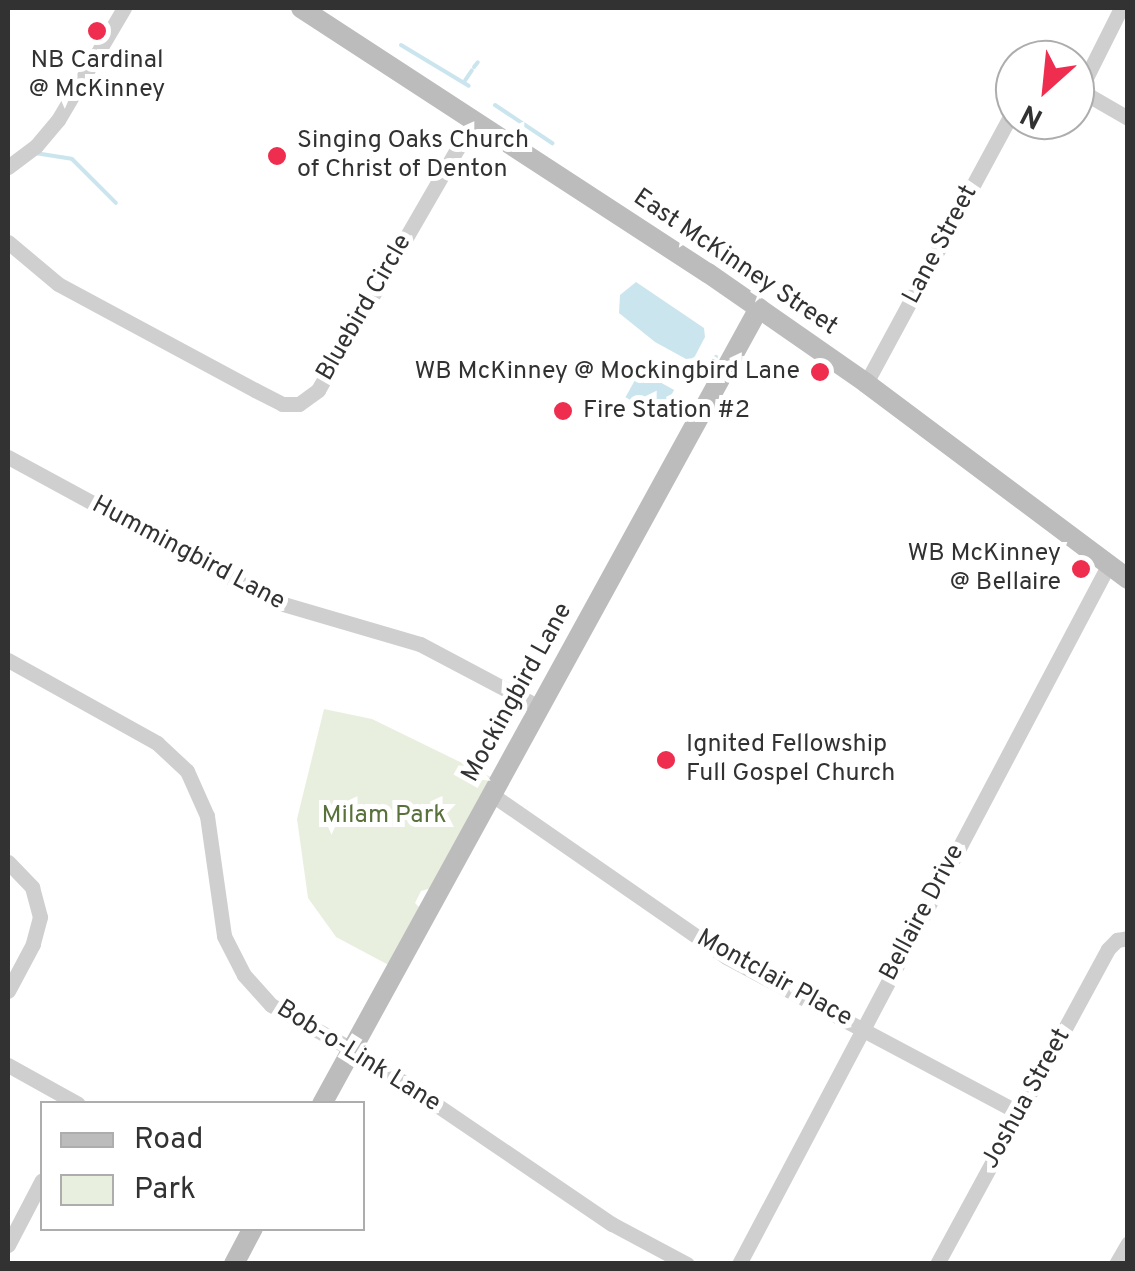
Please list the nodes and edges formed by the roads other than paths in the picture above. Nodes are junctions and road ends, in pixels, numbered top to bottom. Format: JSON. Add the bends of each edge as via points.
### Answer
{"nodes":[{"id":1,"x":124,"y":8,"type":"edge"},
{"id":2,"x":301,"y":8,"type":"edge"},
{"id":3,"x":1120,"y":8,"type":"edge"},
{"id":4,"x":1128,"y":118,"type":"edge"},
{"id":5,"x":473,"y":121,"type":"junction"},
{"id":6,"x":997,"y":140,"type":"edge"},
{"id":7,"x":8,"y":167,"type":"edge"},
{"id":8,"x":8,"y":242,"type":"edge"},
{"id":9,"x":759,"y":308,"type":"junction"},
{"id":10,"x":866,"y":383,"type":"junction"},
{"id":11,"x":8,"y":458,"type":"edge"},
{"id":12,"x":1109,"y":564,"type":"junction"},
{"id":13,"x":1128,"y":579,"type":"edge"},
{"id":14,"x":8,"y":660,"type":"edge"},
{"id":15,"x":539,"y":707,"type":"junction"},
{"id":16,"x":491,"y":794,"type":"junction"},
{"id":17,"x":8,"y":862,"type":"edge"},
{"id":18,"x":1124,"y":938,"type":"edge"},
{"id":19,"x":8,"y":991,"type":"edge"},
{"id":20,"x":862,"y":1028,"type":"junction"},
{"id":21,"x":353,"y":1050,"type":"junction"},
{"id":22,"x":8,"y":1065,"type":"edge"},
{"id":23,"x":73,"y":1101,"type":"edge"},
{"id":24,"x":324,"y":1101,"type":"edge"},
{"id":25,"x":1019,"y":1113,"type":"junction"},
{"id":26,"x":40,"y":1184,"type":"edge"},
{"id":27,"x":251,"y":1231,"type":"edge"},
{"id":28,"x":1128,"y":1243,"type":"edge"},
{"id":29,"x":8,"y":1244,"type":"edge"},
{"id":30,"x":234,"y":1264,"type":"edge"},
{"id":31,"x":687,"y":1264,"type":"edge"},
{"id":32,"x":739,"y":1264,"type":"edge"},
{"id":33,"x":937,"y":1264,"type":"edge"},
{"id":34,"x":1116,"y":1264,"type":"edge"}],
"edges":[{"from":1,"to":7,"type":"street","via":[[58,120]]},
{"from":2,"to":5,"type":"main road","name":"East McKinney Street"},
{"from":3,"to":4,"type":"street","via":[[1084,90]]},
{"from":5,"to":8,"type":"street","name":"Bluebird Circle","via":[[318,390],[299,404],[282,404],[58,284]]},
{"from":5,"to":9,"type":"main road","name":"East McKinney Street"},
{"from":6,"to":10,"type":"street","name":"Lane Street"},
{"from":9,"to":10,"type":"main road","name":"East McKinney Street"},
{"from":9,"to":15,"type":"main road","name":"Mockingbird Lane"},
{"from":10,"to":12,"type":"main road","name":"East McKinney Street"},
{"from":11,"to":15,"type":"street","name":"Hummingbird Lane","via":[[273,600],[420,644]]},
{"from":12,"to":13,"type":"main road","name":"East McKinney Street"},
{"from":12,"to":20,"type":"street","name":"Bellaire Drive"},
{"from":14,"to":21,"type":"street","name":"Bob-o-Link Lane","via":[[157,742],[179,761],[203,803],[221,924],[236,962],[280,1011]]},
{"from":15,"to":16,"type":"main road","name":"Mockingbird Lane"},
{"from":16,"to":20,"type":"street","name":"Montclair Place","via":[[726,957]]},
{"from":16,"to":21,"type":"main road","name":"Mockingbird Lane"},
{"from":17,"to":19,"type":"street","via":[[32,886],[40,917]]},
{"from":18,"to":25,"type":"street","name":"Joshua Street","via":[[1108,949]]},
{"from":20,"to":25,"type":"street","name":"Montclair Place"},
{"from":20,"to":32,"type":"street","name":"Bellaire Drive"},
{"from":21,"to":24,"type":"main road","name":"Mockingbird Lane"},
{"from":21,"to":31,"type":"street","name":"Bob-o-Link Lane","via":[[612,1224]]},
{"from":22,"to":23,"type":"street"},
{"from":25,"to":33,"type":"street","name":"Joshua Street"},
{"from":26,"to":29,"type":"street"},
{"from":27,"to":30,"type":"main road"},
{"from":28,"to":34,"type":"street"}]}
